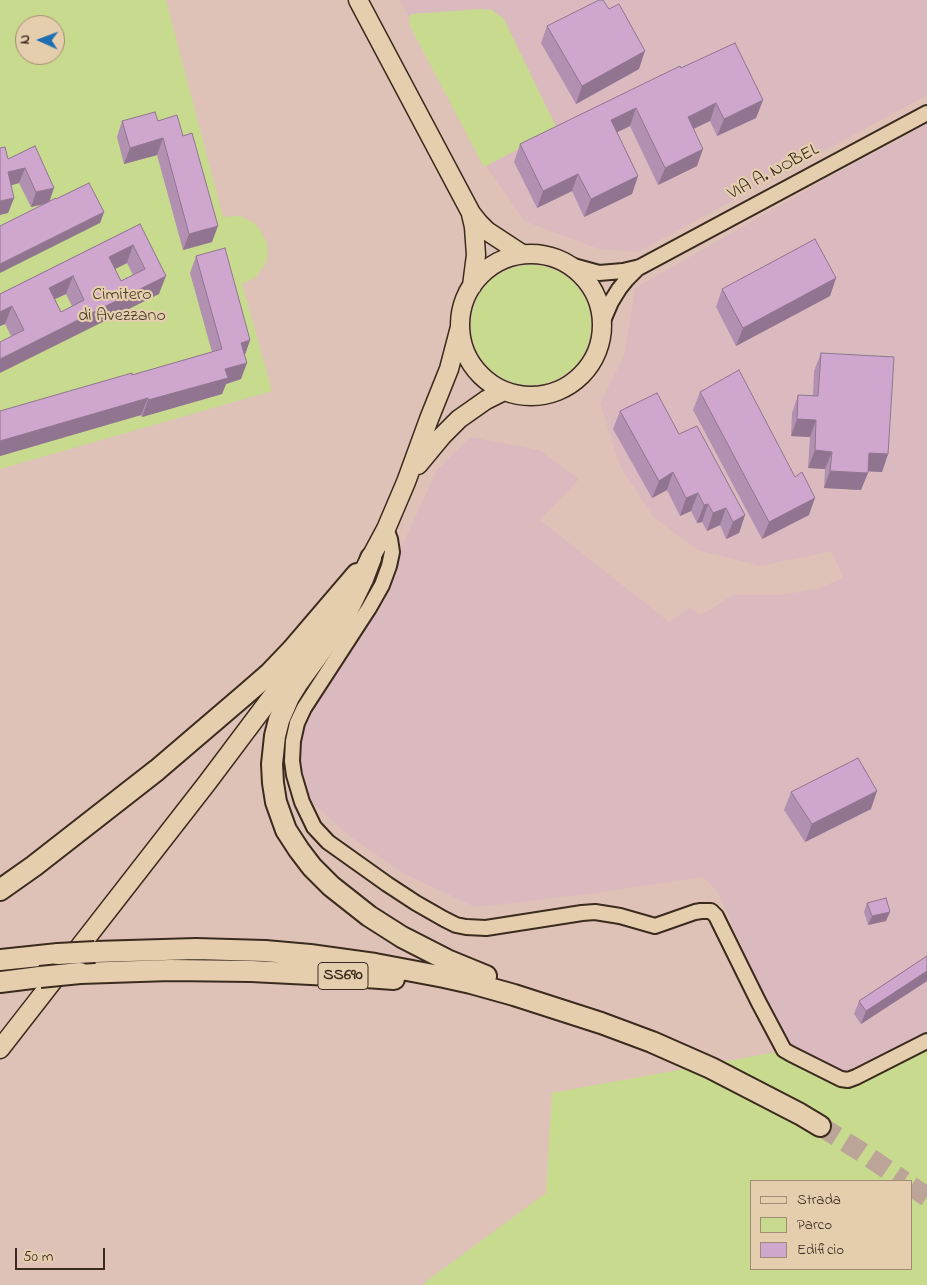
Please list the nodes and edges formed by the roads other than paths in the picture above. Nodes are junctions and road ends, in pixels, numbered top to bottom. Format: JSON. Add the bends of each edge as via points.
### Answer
{"nodes":[{"id":1,"x":358,"y":0,"type":"edge"},
{"id":2,"x":927,"y":113,"type":"edge"},
{"id":3,"x":471,"y":213,"type":"junction"},
{"id":4,"x":522,"y":254,"type":"junction"},
{"id":5,"x":570,"y":265,"type":"junction"},
{"id":6,"x":640,"y":267,"type":"junction"},
{"id":7,"x":472,"y":286,"type":"junction"},
{"id":8,"x":602,"y":323,"type":"junction"},
{"id":9,"x":460,"y":327,"type":"junction"},
{"id":10,"x":504,"y":391,"type":"junction"},
{"id":11,"x":406,"y":482,"type":"junction"},
{"id":12,"x":386,"y":529,"type":"junction"},
{"id":13,"x":371,"y":558,"type":"junction"},
{"id":14,"x":0,"y":890,"type":"edge"},
{"id":15,"x":0,"y":960,"type":"edge"},
{"id":16,"x":0,"y":982,"type":"edge"},
{"id":17,"x":601,"y":1023,"type":"junction"},
{"id":18,"x":927,"y":1041,"type":"edge"},
{"id":19,"x":0,"y":1049,"type":"edge"},
{"id":20,"x":820,"y":1126,"type":"tunnel mouth"}],
"edges":[{"from":1,"to":3,"type":"main road"},
{"from":2,"to":6,"type":"street","name":"VIA A. NOBEL"},
{"from":3,"to":4,"type":"main road","via":[[487,231]]},
{"from":3,"to":7,"type":"main road","via":[[476,255]]},
{"from":4,"to":5,"type":"main road","via":[[539,254]]},
{"from":4,"to":7,"type":"main road","via":[[485,270]]},
{"from":5,"to":6,"type":"street","via":[[599,272]]},
{"from":5,"to":8,"type":"main road","via":[[593,290],[600,306]]},
{"from":6,"to":8,"type":"street","via":[[618,289]]},
{"from":7,"to":9,"type":"main road","via":[[462,306]]},
{"from":8,"to":10,"type":"main road","via":[[594,359],[567,387],[549,394],[530,396]]},
{"from":9,"to":10,"type":"main road","via":[[464,347],[473,366],[487,381]]},
{"from":9,"to":11,"type":"main road","via":[[449,369]]},
{"from":10,"to":11,"type":"main road","via":[[459,419],[427,453]]},
{"from":11,"to":12,"type":"main road"},
{"from":12,"to":13,"type":"main road"},
{"from":12,"to":18,"type":"street","via":[[392,552],[382,584],[304,708],[293,742],[294,775],[302,802],[314,827],[328,842],[416,903],[444,920],[466,927],[486,928],[595,912],[655,926],[695,912],[711,911],[784,1050],[841,1079],[856,1077]]},
{"from":13,"to":14,"type":"highway","via":[[263,679],[157,770]]},
{"from":13,"to":17,"type":"highway","via":[[348,610],[297,684],[279,720],[272,776],[276,802],[286,830],[303,857],[320,875],[390,930],[447,960]]},
{"from":13,"to":19,"type":"main road","via":[[334,614]]},
{"from":15,"to":17,"type":"highway","number":"SS690","bridge":true,"via":[[58,954],[196,949],[310,955],[471,983]]},
{"from":16,"to":17,"type":"highway","number":"SS690","bridge":true,"via":[[80,973],[170,970],[390,979],[474,992]]},
{"from":17,"to":20,"type":"highway","number":"SS690","via":[[711,1068]]}]}
